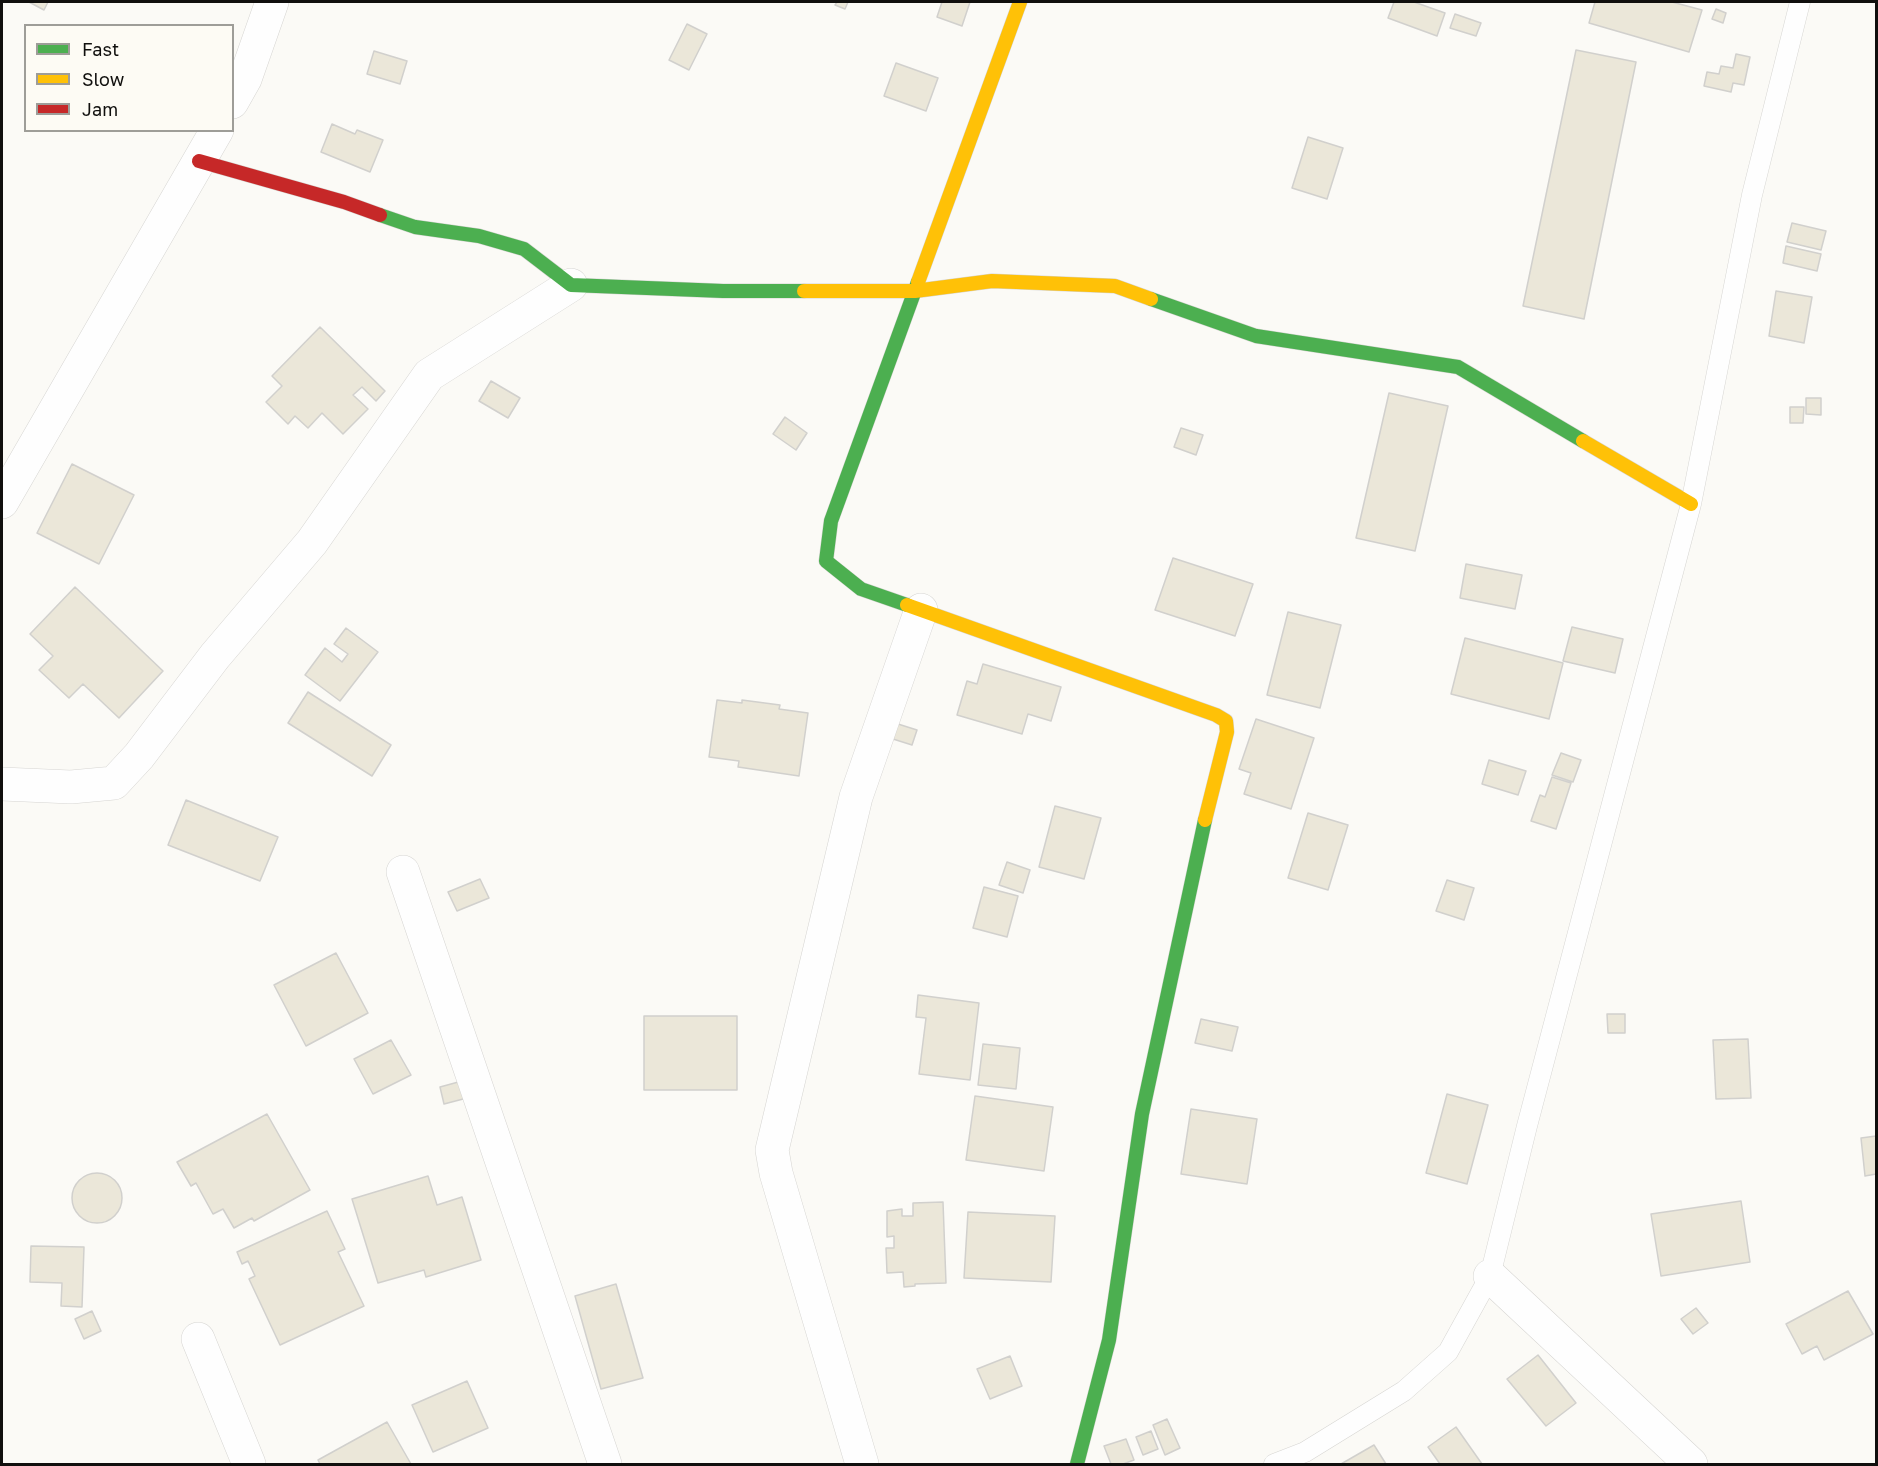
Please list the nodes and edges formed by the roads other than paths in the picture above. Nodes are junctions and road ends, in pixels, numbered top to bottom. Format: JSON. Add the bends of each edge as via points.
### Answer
{"nodes":[{"id":1,"x":272,"y":2,"type":"edge"},
{"id":2,"x":1020,"y":2,"type":"edge"},
{"id":3,"x":1800,"y":2,"type":"edge"},
{"id":4,"x":234,"y":98,"type":"edge"},
{"id":5,"x":216,"y":132,"type":"edge"},
{"id":6,"x":199,"y":161,"type":"junction"},
{"id":7,"x":571,"y":285,"type":"junction"},
{"id":8,"x":915,"y":291,"type":"junction"},
{"id":9,"x":2,"y":502,"type":"edge"},
{"id":10,"x":1691,"y":504,"type":"junction"},
{"id":11,"x":921,"y":610,"type":"junction"},
{"id":12,"x":2,"y":784,"type":"edge"},
{"id":13,"x":403,"y":872,"type":"dead end"},
{"id":14,"x":1490,"y":1276,"type":"junction"},
{"id":15,"x":198,"y":1339,"type":"dead end"},
{"id":16,"x":249,"y":1464,"type":"edge"},
{"id":17,"x":605,"y":1464,"type":"edge"},
{"id":18,"x":862,"y":1464,"type":"edge"},
{"id":19,"x":1077,"y":1464,"type":"edge"},
{"id":20,"x":1274,"y":1464,"type":"edge"},
{"id":21,"x":1691,"y":1464,"type":"edge"}],
"edges":[{"from":1,"to":4,"type":"street","via":[[245,79]]},
{"from":2,"to":8,"type":"street"},
{"from":3,"to":10,"type":"lane","via":[[1752,195]]},
{"from":5,"to":6,"type":"street"},
{"from":6,"to":7,"type":"street","via":[[416,227],[479,236],[524,249]]},
{"from":6,"to":9,"type":"street"},
{"from":7,"to":8,"type":"street","via":[[723,291]]},
{"from":7,"to":12,"type":"street","via":[[429,375],[312,542],[114,783],[71,787]]},
{"from":8,"to":10,"type":"street","via":[[992,281],[1115,286],[1256,336],[1458,367]]},
{"from":8,"to":11,"type":"street","via":[[831,521],[826,561],[861,589]]},
{"from":10,"to":14,"type":"lane"},
{"from":11,"to":18,"type":"street","via":[[856,798],[772,1150]]},
{"from":11,"to":19,"type":"street","via":[[1226,721],[1227,732],[1142,1114],[1109,1340]]},
{"from":13,"to":17,"type":"street"},
{"from":14,"to":20,"type":"lane","via":[[1448,1352],[1404,1391],[1305,1452]]},
{"from":14,"to":21,"type":"street"},
{"from":15,"to":16,"type":"street"}]}
